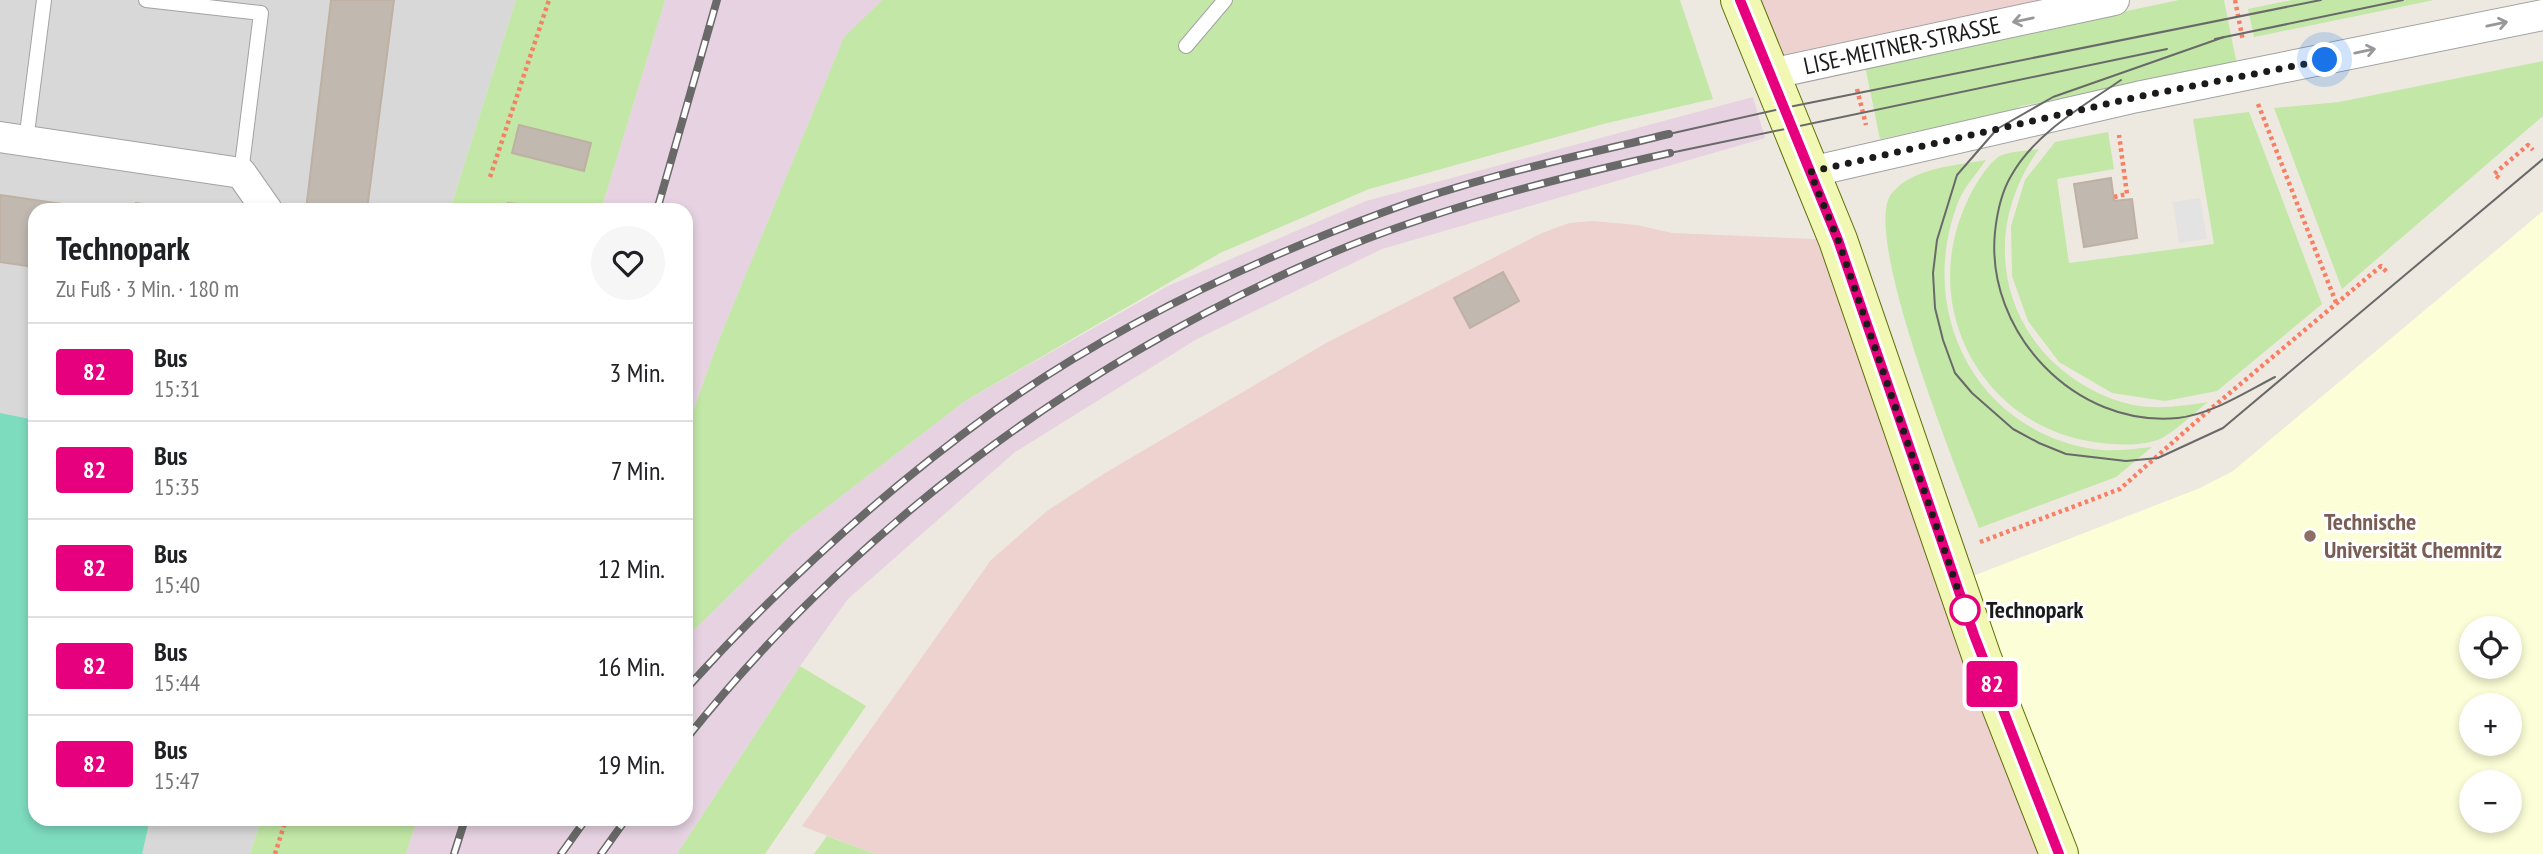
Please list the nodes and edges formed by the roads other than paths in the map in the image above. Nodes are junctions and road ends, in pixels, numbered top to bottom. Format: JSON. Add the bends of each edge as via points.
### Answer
{"nodes":[{"id":1,"x":44,"y":0,"type":"edge"},
{"id":2,"x":146,"y":0,"type":"edge"},
{"id":3,"x":1225,"y":0,"type":"edge"},
{"id":4,"x":1740,"y":0,"type":"edge"},
{"id":5,"x":2114,"y":0,"type":"edge"},
{"id":6,"x":2543,"y":15,"type":"edge"},
{"id":7,"x":1186,"y":46,"type":"dead end"},
{"id":8,"x":1770,"y":74,"type":"junction"},
{"id":9,"x":13,"y":139,"type":"edge"},
{"id":10,"x":1810,"y":172,"type":"junction"},
{"id":11,"x":241,"y":173,"type":"junction"},
{"id":12,"x":262,"y":203,"type":"edge"},
{"id":13,"x":2059,"y":854,"type":"edge"}],
"edges":[{"from":1,"to":9,"type":"lane"},
{"from":2,"to":11,"type":"lane","via":[[261,13]]},
{"from":3,"to":7,"type":"lane"},
{"from":4,"to":8,"type":"main road"},
{"from":5,"to":8,"type":"street","name":"LISE-MEITNER-STRASSE","one_way":true},
{"from":10,"to":6,"type":"street","one_way":true,"via":[[2137,97]]},
{"from":8,"to":10,"type":"main road"},
{"from":9,"to":11,"type":"street"},
{"from":10,"to":13,"type":"main road","via":[[1838,240],[1982,658]]},
{"from":11,"to":12,"type":"street"}]}
